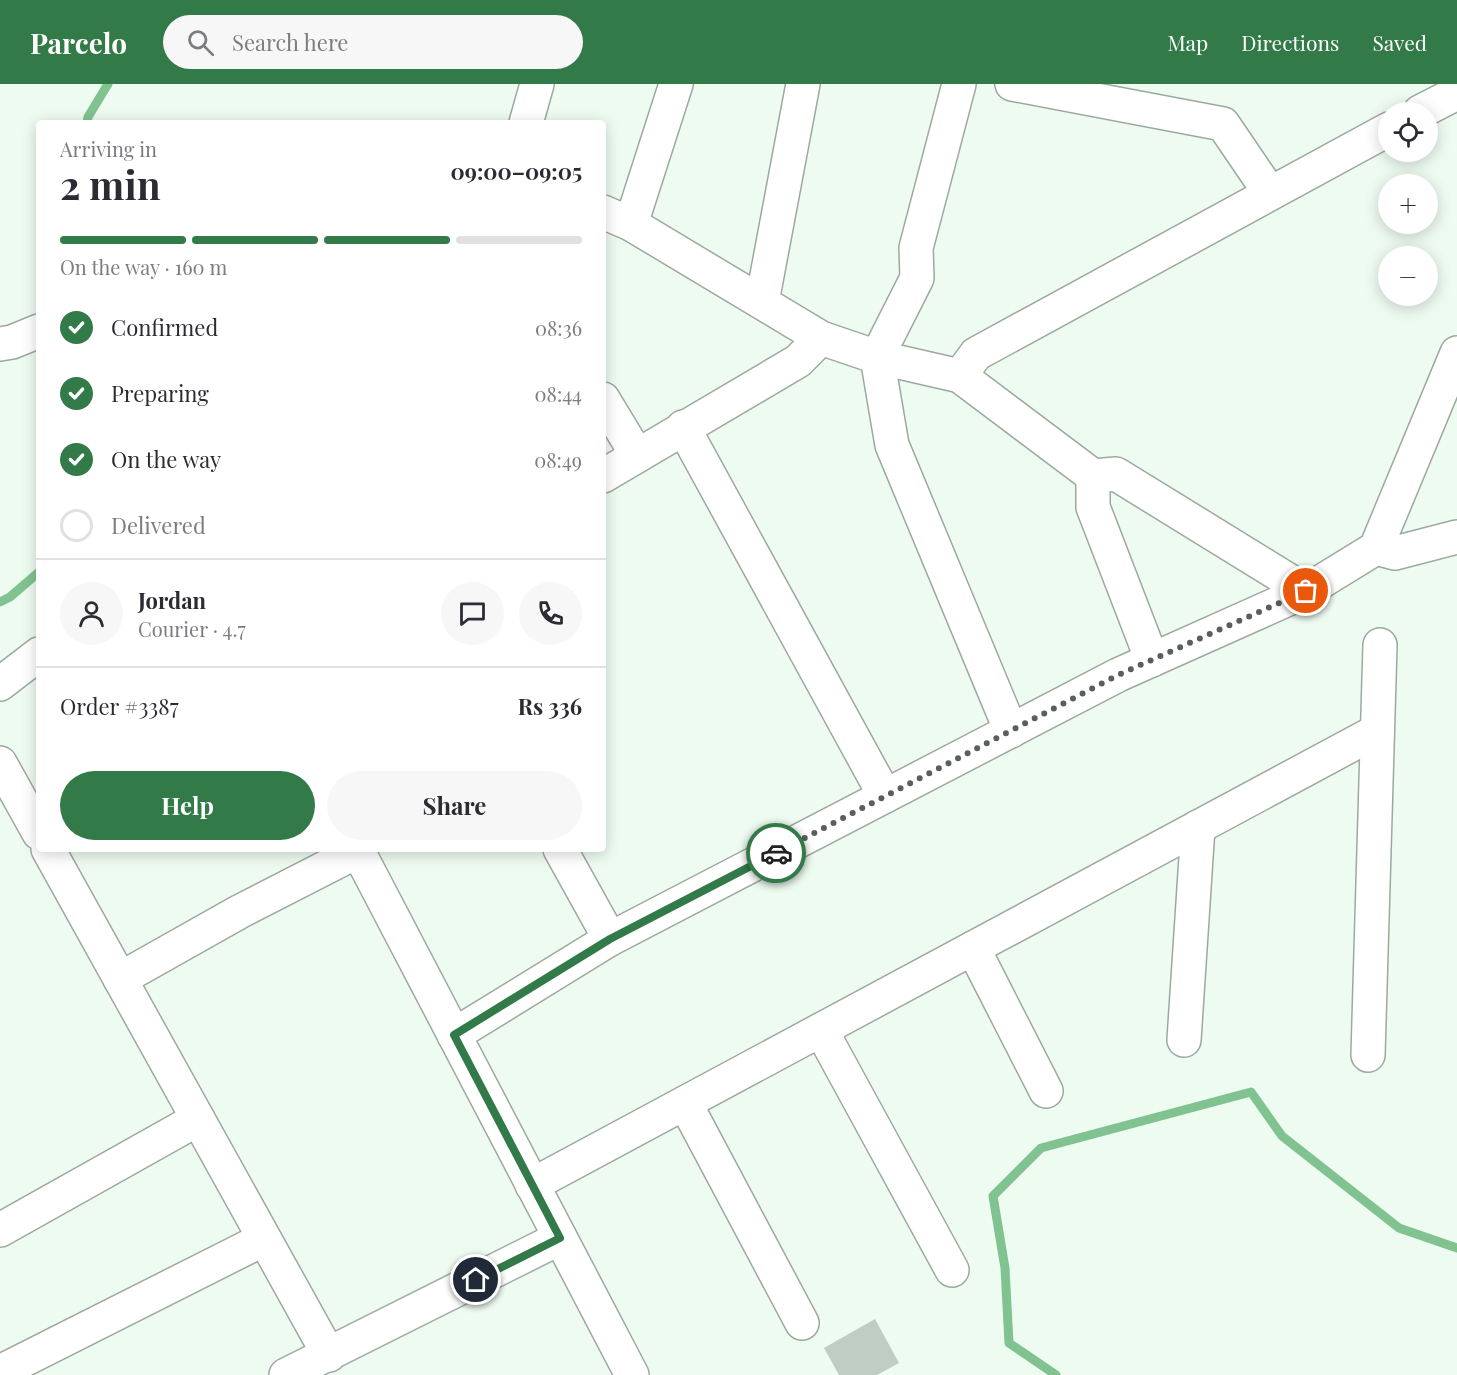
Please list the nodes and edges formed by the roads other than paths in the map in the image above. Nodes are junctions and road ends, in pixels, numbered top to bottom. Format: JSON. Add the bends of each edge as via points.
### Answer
{"nodes":[{"id":1,"x":537,"y":84,"type":"edge"},
{"id":2,"x":676,"y":84,"type":"edge"},
{"id":3,"x":803,"y":84,"type":"edge"},
{"id":4,"x":959,"y":84,"type":"edge"},
{"id":5,"x":1012,"y":84,"type":"edge"},
{"id":6,"x":1457,"y":93,"type":"edge"},
{"id":7,"x":1438,"y":103,"type":"edge"},
{"id":8,"x":527,"y":120,"type":"edge"},
{"id":9,"x":1378,"y":135,"type":"edge"},
{"id":10,"x":1270,"y":193,"type":"junction"},
{"id":11,"x":617,"y":218,"type":"edge"},
{"id":12,"x":762,"y":302,"type":"junction"},
{"id":13,"x":36,"y":332,"type":"edge"},
{"id":14,"x":821,"y":338,"type":"junction"},
{"id":15,"x":0,"y":344,"type":"edge"},
{"id":16,"x":1457,"y":353,"type":"edge"},
{"id":17,"x":877,"y":357,"type":"junction"},
{"id":18,"x":960,"y":376,"type":"junction"},
{"id":19,"x":606,"y":404,"type":"edge"},
{"id":20,"x":683,"y":427,"type":"junction"},
{"id":21,"x":638,"y":455,"type":"junction"},
{"id":22,"x":606,"y":474,"type":"edge"},
{"id":23,"x":1094,"y":476,"type":"junction"},
{"id":24,"x":1457,"y":537,"type":"edge"},
{"id":25,"x":1376,"y":548,"type":"junction"},
{"id":26,"x":1306,"y":591,"type":"junction"},
{"id":27,"x":1380,"y":645,"type":"dead end"},
{"id":28,"x":36,"y":656,"type":"edge"},
{"id":29,"x":1152,"y":660,"type":"junction"},
{"id":30,"x":0,"y":684,"type":"edge"},
{"id":31,"x":1011,"y":730,"type":"junction"},
{"id":32,"x":1377,"y":730,"type":"junction"},
{"id":33,"x":0,"y":763,"type":"edge"},
{"id":34,"x":885,"y":796,"type":"junction"},
{"id":35,"x":1198,"y":827,"type":"junction"},
{"id":36,"x":36,"y":829,"type":"edge"},
{"id":37,"x":50,"y":852,"type":"edge"},
{"id":38,"x":354,"y":852,"type":"edge"},
{"id":39,"x":359,"y":852,"type":"edge"},
{"id":40,"x":562,"y":852,"type":"edge"},
{"id":41,"x":610,"y":939,"type":"junction"},
{"id":42,"x":973,"y":948,"type":"junction"},
{"id":43,"x":120,"y":979,"type":"junction"},
{"id":44,"x":820,"y":1030,"type":"junction"},
{"id":45,"x":454,"y":1035,"type":"junction"},
{"id":46,"x":1184,"y":1040,"type":"dead end"},
{"id":47,"x":1368,"y":1055,"type":"dead end"},
{"id":48,"x":1046,"y":1091,"type":"dead end"},
{"id":49,"x":685,"y":1103,"type":"junction"},
{"id":50,"x":198,"y":1119,"type":"junction"},
{"id":51,"x":532,"y":1185,"type":"junction"},
{"id":52,"x":0,"y":1230,"type":"edge"},
{"id":53,"x":560,"y":1238,"type":"junction"},
{"id":54,"x":264,"y":1239,"type":"junction"},
{"id":55,"x":952,"y":1270,"type":"dead end"},
{"id":56,"x":802,"y":1323,"type":"dead end"},
{"id":57,"x":329,"y":1355,"type":"junction"},
{"id":58,"x":0,"y":1372,"type":"edge"},
{"id":59,"x":286,"y":1375,"type":"edge"},
{"id":60,"x":632,"y":1375,"type":"edge"}],
"edges":[{"from":1,"to":8,"type":"street"},
{"from":2,"to":11,"type":"street"},
{"from":3,"to":12,"type":"street"},
{"from":4,"to":17,"type":"street","via":[[915,248],[917,278]]},
{"from":5,"to":10,"type":"street","via":[[1223,124]]},
{"from":6,"to":7,"type":"street"},
{"from":9,"to":10,"type":"street"},
{"from":10,"to":18,"type":"street","via":[[976,354]]},
{"from":11,"to":12,"type":"street"},
{"from":12,"to":14,"type":"street"},
{"from":13,"to":15,"type":"street"},
{"from":14,"to":17,"type":"street"},
{"from":14,"to":20,"type":"street","via":[[798,361]]},
{"from":16,"to":25,"type":"street"},
{"from":17,"to":18,"type":"street"},
{"from":17,"to":31,"type":"street","via":[[892,445]]},
{"from":18,"to":23,"type":"street"},
{"from":19,"to":21,"type":"street"},
{"from":20,"to":21,"type":"street"},
{"from":20,"to":34,"type":"street"},
{"from":21,"to":22,"type":"street"},
{"from":23,"to":26,"type":"street","via":[[1116,474]]},
{"from":23,"to":29,"type":"street","via":[[1093,507]]},
{"from":24,"to":25,"type":"street","via":[[1395,553]]},
{"from":25,"to":26,"type":"street"},
{"from":26,"to":29,"type":"street"},
{"from":27,"to":32,"type":"street"},
{"from":28,"to":30,"type":"street"},
{"from":29,"to":31,"type":"street"},
{"from":31,"to":34,"type":"street"},
{"from":32,"to":35,"type":"street"},
{"from":32,"to":47,"type":"street"},
{"from":33,"to":36,"type":"street"},
{"from":34,"to":41,"type":"street"},
{"from":35,"to":42,"type":"street"},
{"from":35,"to":46,"type":"street"},
{"from":37,"to":43,"type":"street"},
{"from":38,"to":43,"type":"street"},
{"from":39,"to":45,"type":"street"},
{"from":40,"to":41,"type":"street"},
{"from":41,"to":45,"type":"street"},
{"from":42,"to":44,"type":"street"},
{"from":42,"to":48,"type":"street"},
{"from":43,"to":50,"type":"street"},
{"from":44,"to":49,"type":"street"},
{"from":44,"to":55,"type":"street"},
{"from":45,"to":51,"type":"street"},
{"from":49,"to":51,"type":"street"},
{"from":49,"to":56,"type":"street"},
{"from":50,"to":52,"type":"street"},
{"from":50,"to":54,"type":"street"},
{"from":51,"to":53,"type":"street"},
{"from":53,"to":57,"type":"street"},
{"from":53,"to":60,"type":"street"},
{"from":54,"to":57,"type":"street"},
{"from":54,"to":58,"type":"street"},
{"from":57,"to":59,"type":"street"}]}
